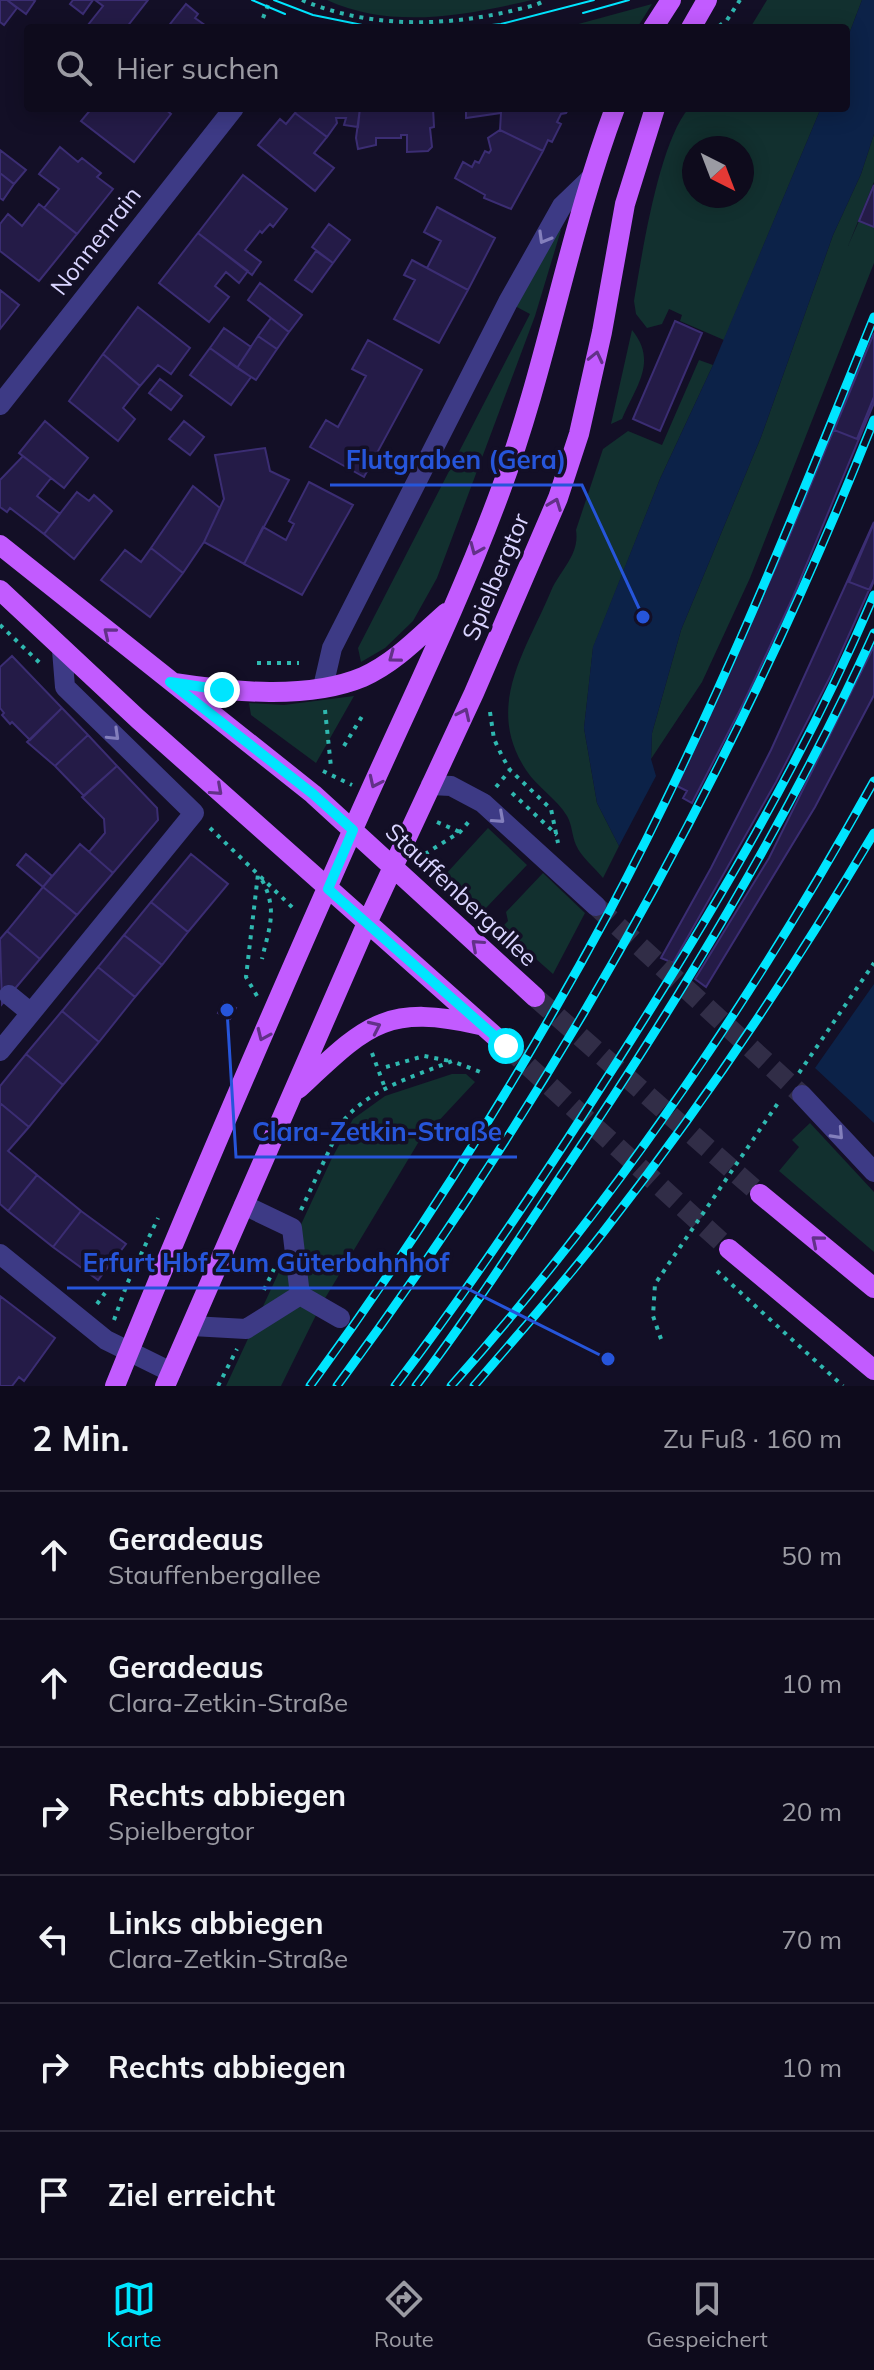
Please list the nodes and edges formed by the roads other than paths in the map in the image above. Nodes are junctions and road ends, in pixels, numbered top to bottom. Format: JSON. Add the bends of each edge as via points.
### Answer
{"nodes":[{"id":1,"x":671,"y":0,"type":"edge"},
{"id":2,"x":707,"y":0,"type":"edge"},
{"id":3,"x":656,"y":24,"type":"edge"},
{"id":4,"x":693,"y":24,"type":"edge"},
{"id":5,"x":231,"y":112,"type":"edge"},
{"id":6,"x":608,"y":112,"type":"edge"},
{"id":7,"x":614,"y":112,"type":"edge"},
{"id":8,"x":654,"y":112,"type":"edge"},
{"id":9,"x":607,"y":130,"type":"junction"},
{"id":10,"x":589,"y":180,"type":"junction"},
{"id":11,"x":0,"y":405,"type":"edge"},
{"id":12,"x":0,"y":545,"type":"edge"},
{"id":13,"x":0,"y":590,"type":"edge"},
{"id":14,"x":452,"y":607,"type":"junction"},
{"id":15,"x":62,"y":650,"type":"junction"},
{"id":16,"x":170,"y":682,"type":"junction"},
{"id":17,"x":323,"y":687,"type":"junction"},
{"id":18,"x":431,"y":785,"type":"junction"},
{"id":19,"x":353,"y":830,"type":"junction"},
{"id":20,"x":392,"y":868,"type":"junction"},
{"id":21,"x":328,"y":889,"type":"junction"},
{"id":22,"x":596,"y":906,"type":"tunnel mouth"},
{"id":23,"x":367,"y":923,"type":"junction"},
{"id":24,"x":9,"y":995,"type":"dead end"},
{"id":25,"x":535,"y":997,"type":"tunnel mouth"},
{"id":26,"x":31,"y":1013,"type":"junction"},
{"id":27,"x":484,"y":1026,"type":"junction"},
{"id":28,"x":506,"y":1046,"type":"tunnel mouth"},
{"id":29,"x":0,"y":1051,"type":"edge"},
{"id":30,"x":795,"y":1088,"type":"tunnel mouth"},
{"id":31,"x":293,"y":1093,"type":"junction"},
{"id":32,"x":874,"y":1172,"type":"edge"},
{"id":33,"x":760,"y":1194,"type":"tunnel mouth"},
{"id":34,"x":244,"y":1205,"type":"junction"},
{"id":35,"x":729,"y":1249,"type":"tunnel mouth"},
{"id":36,"x":0,"y":1254,"type":"edge"},
{"id":37,"x":874,"y":1288,"type":"edge"},
{"id":38,"x":300,"y":1295,"type":"junction"},
{"id":39,"x":340,"y":1318,"type":"dead end"},
{"id":40,"x":192,"y":1326,"type":"junction"},
{"id":41,"x":128,"y":1352,"type":"junction"},
{"id":42,"x":874,"y":1370,"type":"edge"},
{"id":43,"x":168,"y":1379,"type":"edge"},
{"id":44,"x":115,"y":1386,"type":"edge"}],
"edges":[{"from":1,"to":3,"type":"main road"},
{"from":2,"to":4,"type":"main road"},
{"from":5,"to":11,"type":"street","name":"Nonnenrain"},
{"from":6,"to":9,"type":"street"},
{"from":7,"to":9,"type":"main road","name":"Spielbergtor"},
{"from":18,"to":8,"type":"main road","name":"Spielbergtor","one_way":true,"via":[[558,498],[579,434],[625,204]]},
{"from":9,"to":10,"type":"main road","name":"Spielbergtor"},
{"from":10,"to":14,"type":"main road","name":"Spielbergtor","one_way":true,"via":[[509,467]]},
{"from":10,"to":17,"type":"street","name":"Spielbergtor","one_way":true,"via":[[562,206],[508,302],[332,648]]},
{"from":16,"to":12,"type":"main road","name":"Stauffenbergallee","one_way":true},
{"from":13,"to":15,"type":"main road"},
{"from":14,"to":17,"type":"main road","one_way":true,"via":[[390,661],[363,677]]},
{"from":14,"to":19,"type":"main road","name":"Spielbergtor","one_way":true},
{"from":15,"to":21,"type":"main road","one_way":true},
{"from":15,"to":26,"type":"street","one_way":true,"via":[[65,687],[194,813]]},
{"from":16,"to":17,"type":"main road","via":[[267,692]]},
{"from":16,"to":19,"type":"main road","name":"Stauffenbergallee"},
{"from":18,"to":20,"type":"main road","name":"Spielbergtor"},
{"from":18,"to":22,"type":"street","one_way":true,"via":[[451,786],[483,803]]},
{"from":19,"to":20,"type":"main road","name":"Stauffenbergallee"},
{"from":19,"to":21,"type":"main road","name":"Spielbergtor"},
{"from":20,"to":23,"type":"main road","name":"Spielbergtor"},
{"from":25,"to":20,"type":"main road","name":"Stauffenbergallee","one_way":true},
{"from":21,"to":23,"type":"main road"},
{"from":21,"to":41,"type":"main road","name":"Spielbergtor","one_way":true},
{"from":23,"to":27,"type":"main road"},
{"from":23,"to":31,"type":"main road","name":"Spielbergtor"},
{"from":24,"to":26,"type":"street"},
{"from":26,"to":29,"type":"street"},
{"from":27,"to":28,"type":"main road"},
{"from":31,"to":27,"type":"main road","one_way":true,"via":[[356,1037],[380,1023],[415,1015]]},
{"from":30,"to":32,"type":"street","one_way":true},
{"from":31,"to":34,"type":"main road","name":"Spielbergtor"},
{"from":37,"to":33,"type":"main road","one_way":true},
{"from":34,"to":38,"type":"street","via":[[292,1228]]},
{"from":34,"to":40,"type":"main road","name":"Spielbergtor"},
{"from":35,"to":42,"type":"main road"},
{"from":36,"to":41,"type":"street"},
{"from":38,"to":39,"type":"street"},
{"from":38,"to":40,"type":"street","via":[[246,1329]]},
{"from":40,"to":43,"type":"main road","name":"Spielbergtor"},
{"from":41,"to":43,"type":"street"},
{"from":41,"to":44,"type":"main road","name":"Spielbergtor"}]}
